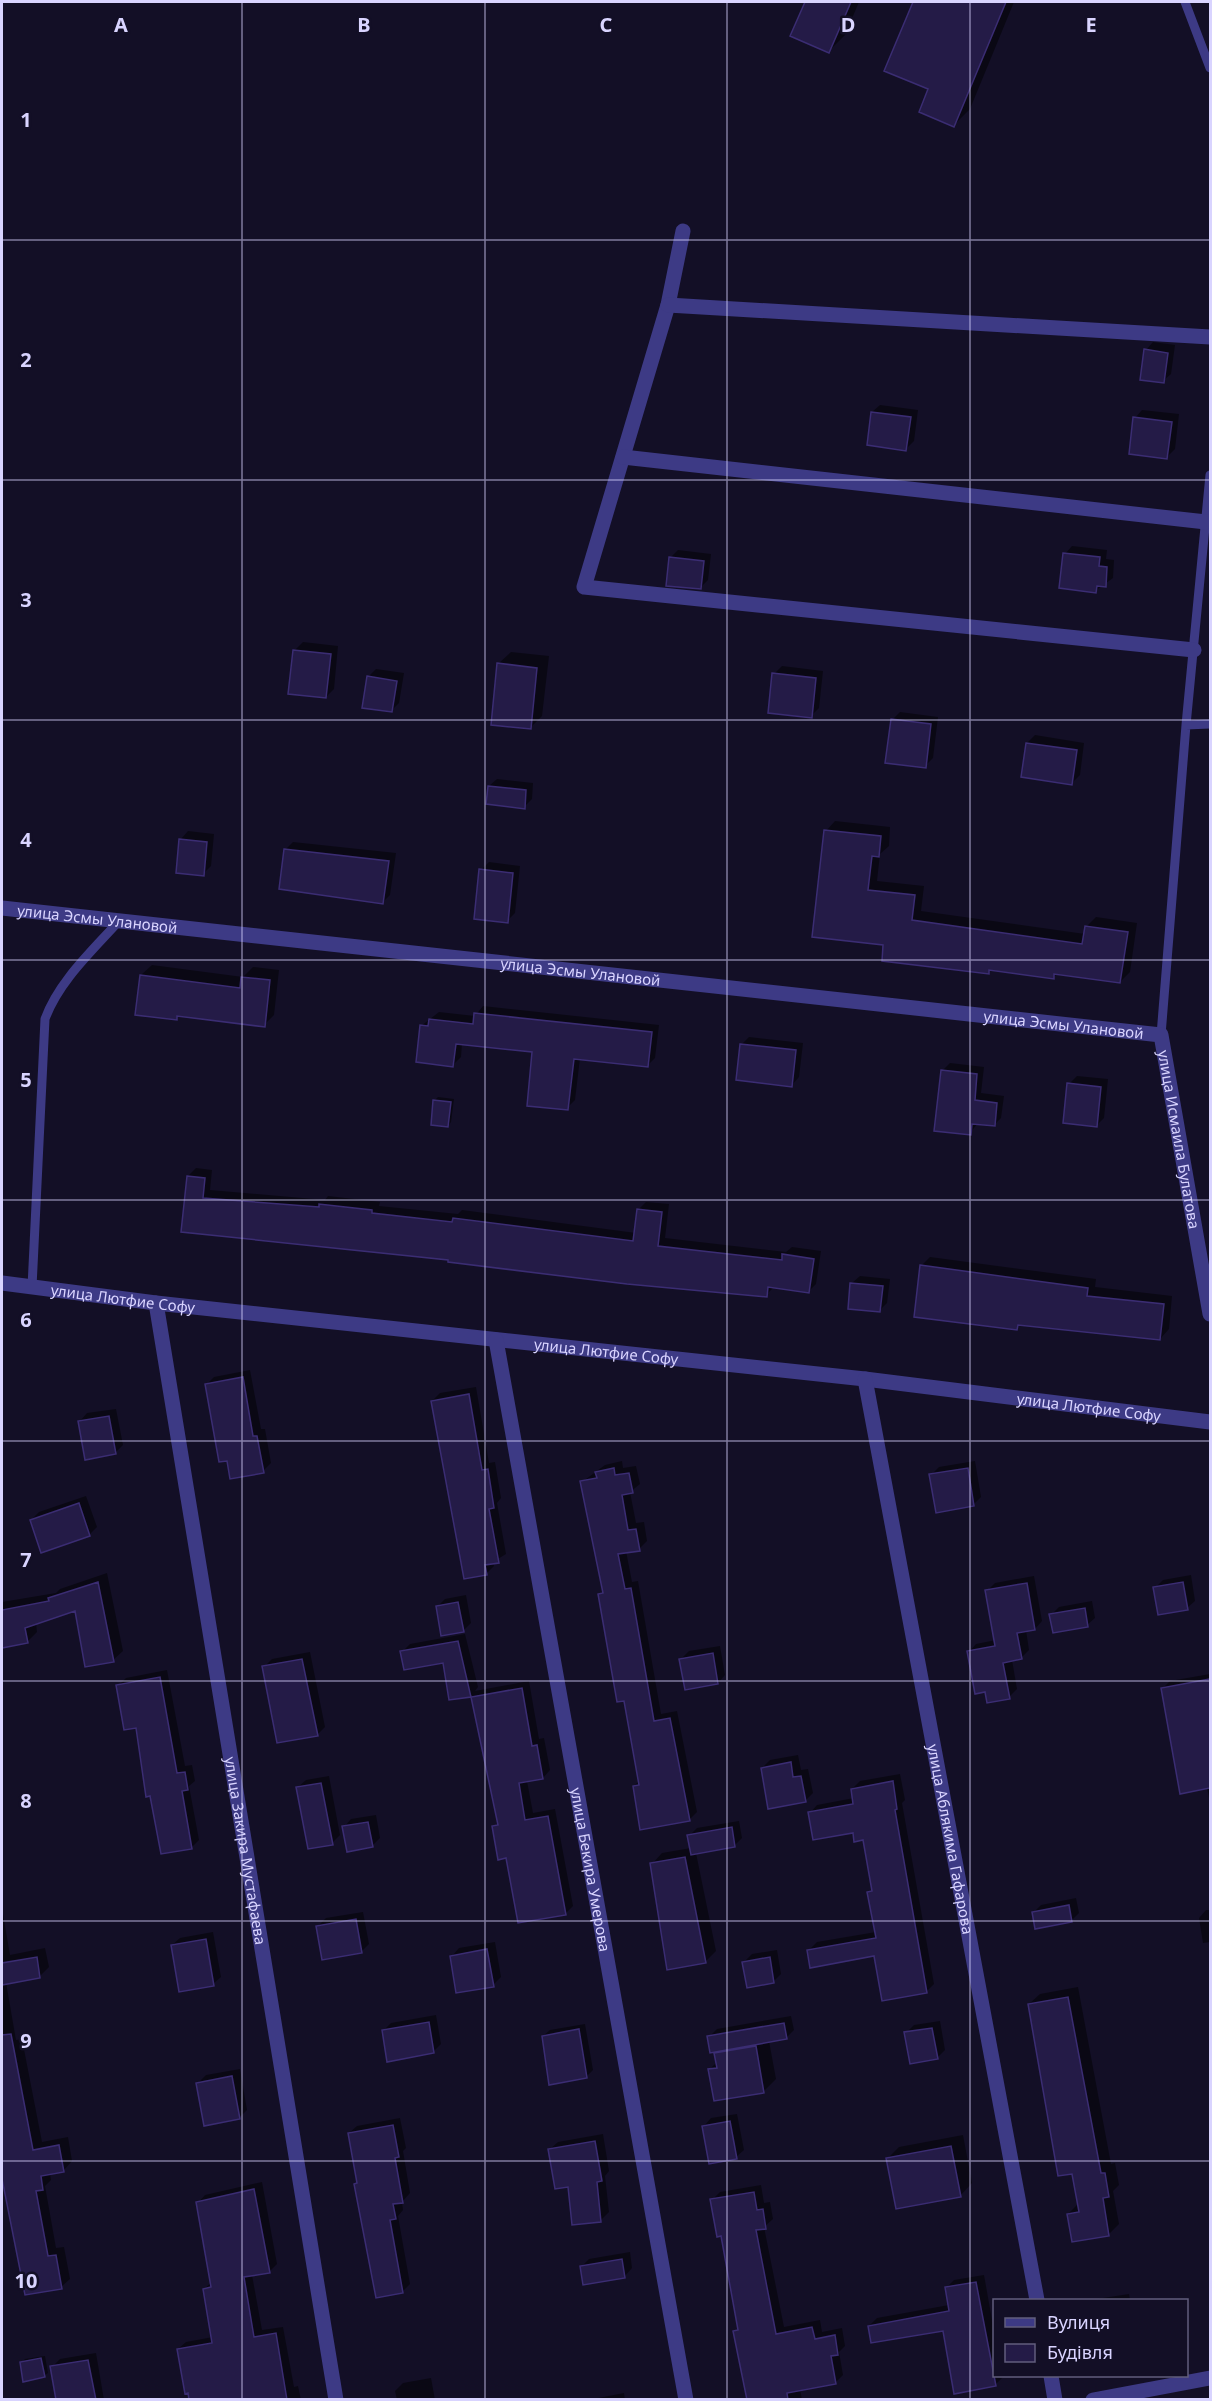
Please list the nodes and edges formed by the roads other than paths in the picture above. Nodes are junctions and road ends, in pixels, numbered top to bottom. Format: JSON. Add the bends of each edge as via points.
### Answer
{"nodes":[{"id":1,"x":1185,"y":2,"type":"edge"},
{"id":2,"x":1210,"y":68,"type":"edge"},
{"id":3,"x":683,"y":231,"type":"dead end"},
{"id":4,"x":668,"y":304,"type":"junction"},
{"id":5,"x":1210,"y":337,"type":"edge"},
{"id":6,"x":623,"y":457,"type":"junction"},
{"id":7,"x":1210,"y":475,"type":"edge"},
{"id":8,"x":1206,"y":522,"type":"junction"},
{"id":9,"x":1194,"y":650,"type":"junction"},
{"id":10,"x":1210,"y":724,"type":"edge"},
{"id":11,"x":1186,"y":725,"type":"junction"},
{"id":12,"x":2,"y":908,"type":"edge"},
{"id":13,"x":119,"y":921,"type":"junction"},
{"id":14,"x":1161,"y":1035,"type":"junction"},
{"id":15,"x":2,"y":1283,"type":"edge"},
{"id":16,"x":32,"y":1287,"type":"junction"},
{"id":17,"x":156,"y":1303,"type":"junction"},
{"id":18,"x":1210,"y":1314,"type":"edge"},
{"id":19,"x":496,"y":1340,"type":"junction"},
{"id":20,"x":865,"y":1379,"type":"junction"},
{"id":21,"x":1210,"y":1422,"type":"edge"},
{"id":22,"x":1037,"y":2299,"type":"edge"},
{"id":23,"x":1051,"y":2377,"type":"edge"},
{"id":24,"x":1210,"y":2378,"type":"edge"},
{"id":25,"x":336,"y":2400,"type":"edge"},
{"id":26,"x":686,"y":2400,"type":"edge"},
{"id":27,"x":1055,"y":2400,"type":"edge"},
{"id":28,"x":1093,"y":2400,"type":"edge"}],
"edges":[{"from":1,"to":2,"type":"lane"},
{"from":3,"to":4,"type":"street"},
{"from":4,"to":5,"type":"street"},
{"from":4,"to":6,"type":"street"},
{"from":6,"to":8,"type":"street"},
{"from":6,"to":9,"type":"street","via":[[584,587]]},
{"from":7,"to":8,"type":"lane"},
{"from":8,"to":9,"type":"lane"},
{"from":9,"to":11,"type":"lane"},
{"from":10,"to":11,"type":"lane"},
{"from":11,"to":14,"type":"lane"},
{"from":12,"to":13,"type":"street","name":"улица Эсмы Улановой"},
{"from":13,"to":14,"type":"street","name":"улица Эсмы Улановой"},
{"from":13,"to":16,"type":"lane","via":[[63,985],[45,1019]]},
{"from":14,"to":18,"type":"street","name":"улица Исмаила Булатова"},
{"from":15,"to":16,"type":"street","name":"улица Лютфие Софу"},
{"from":16,"to":17,"type":"street","name":"улица Лютфие Софу"},
{"from":17,"to":19,"type":"street","name":"улица Лютфие Софу"},
{"from":17,"to":25,"type":"street","name":"улица Закира Мустафаева"},
{"from":19,"to":20,"type":"street","name":"улица Лютфие Софу"},
{"from":19,"to":26,"type":"street","name":"улица Бекира Умерова"},
{"from":20,"to":21,"type":"street","name":"улица Лютфие Софу"},
{"from":20,"to":22,"type":"street","name":"улица Аблякима Гафарова"},
{"from":23,"to":27,"type":"street"},
{"from":24,"to":28,"type":"street"}]}
